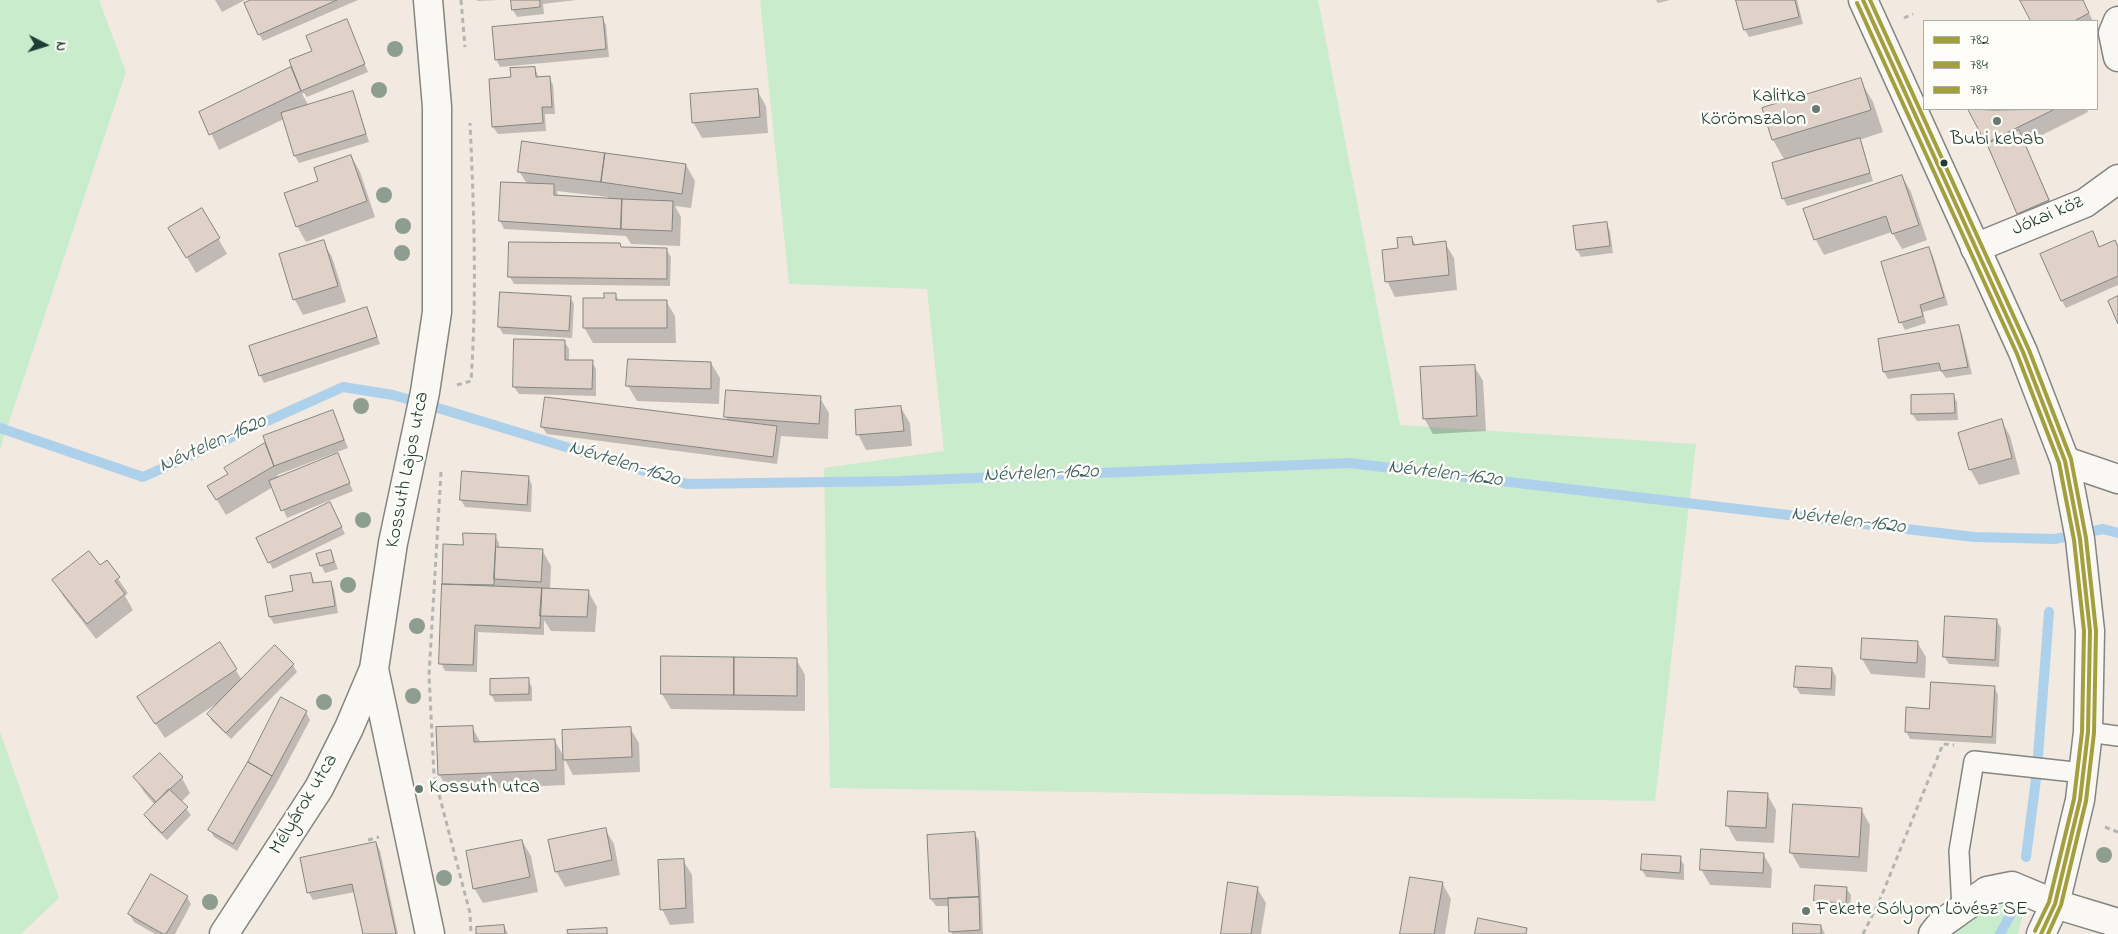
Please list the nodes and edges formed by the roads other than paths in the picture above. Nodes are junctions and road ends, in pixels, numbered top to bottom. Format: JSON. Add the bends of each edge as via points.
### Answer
{"nodes":[{"id":1,"x":428,"y":0,"type":"edge"},
{"id":2,"x":1863,"y":0,"type":"edge"},
{"id":3,"x":2118,"y":21,"type":"edge"},
{"id":4,"x":2118,"y":57,"type":"edge"},
{"id":5,"x":2118,"y":179,"type":"edge"},
{"id":6,"x":1975,"y":248,"type":"junction"},
{"id":7,"x":2064,"y":461,"type":"junction"},
{"id":8,"x":2118,"y":479,"type":"edge"},
{"id":9,"x":374,"y":669,"type":"junction"},
{"id":10,"x":2088,"y":732,"type":"junction"},
{"id":11,"x":2118,"y":736,"type":"edge"},
{"id":12,"x":2083,"y":773,"type":"junction"},
{"id":13,"x":2055,"y":904,"type":"junction"},
{"id":14,"x":1962,"y":909,"type":"junction"},
{"id":15,"x":2118,"y":923,"type":"edge"},
{"id":16,"x":224,"y":934,"type":"edge"},
{"id":17,"x":430,"y":934,"type":"edge"},
{"id":18,"x":1933,"y":934,"type":"edge"},
{"id":19,"x":2041,"y":934,"type":"edge"}],
"edges":[{"from":1,"to":9,"type":"street","name":"Kossuth Lajos utca","via":[[437,107],[437,312],[393,543]]},
{"from":2,"to":6,"type":"street"},
{"from":3,"to":4,"type":"street","via":[[2112,33]]},
{"from":5,"to":6,"type":"street","name":"Jókai köz","via":[[2085,203]]},
{"from":6,"to":7,"type":"street","via":[[2023,352]]},
{"from":7,"to":8,"type":"street"},
{"from":7,"to":10,"type":"street","via":[[2080,539],[2090,631]]},
{"from":9,"to":16,"type":"street","name":"Mélyárok utca","via":[[319,788]]},
{"from":9,"to":17,"type":"street","name":"Kossuth Lajos utca"},
{"from":10,"to":11,"type":"lane"},
{"from":10,"to":12,"type":"street"},
{"from":12,"to":13,"type":"street","via":[[2080,800]]},
{"from":12,"to":14,"type":"lane","via":[[1974,761],[1959,851]]},
{"from":13,"to":14,"type":"street","via":[[2012,886],[1987,891]]},
{"from":13,"to":15,"type":"street"},
{"from":13,"to":19,"type":"street"},
{"from":14,"to":18,"type":"street"}]}
